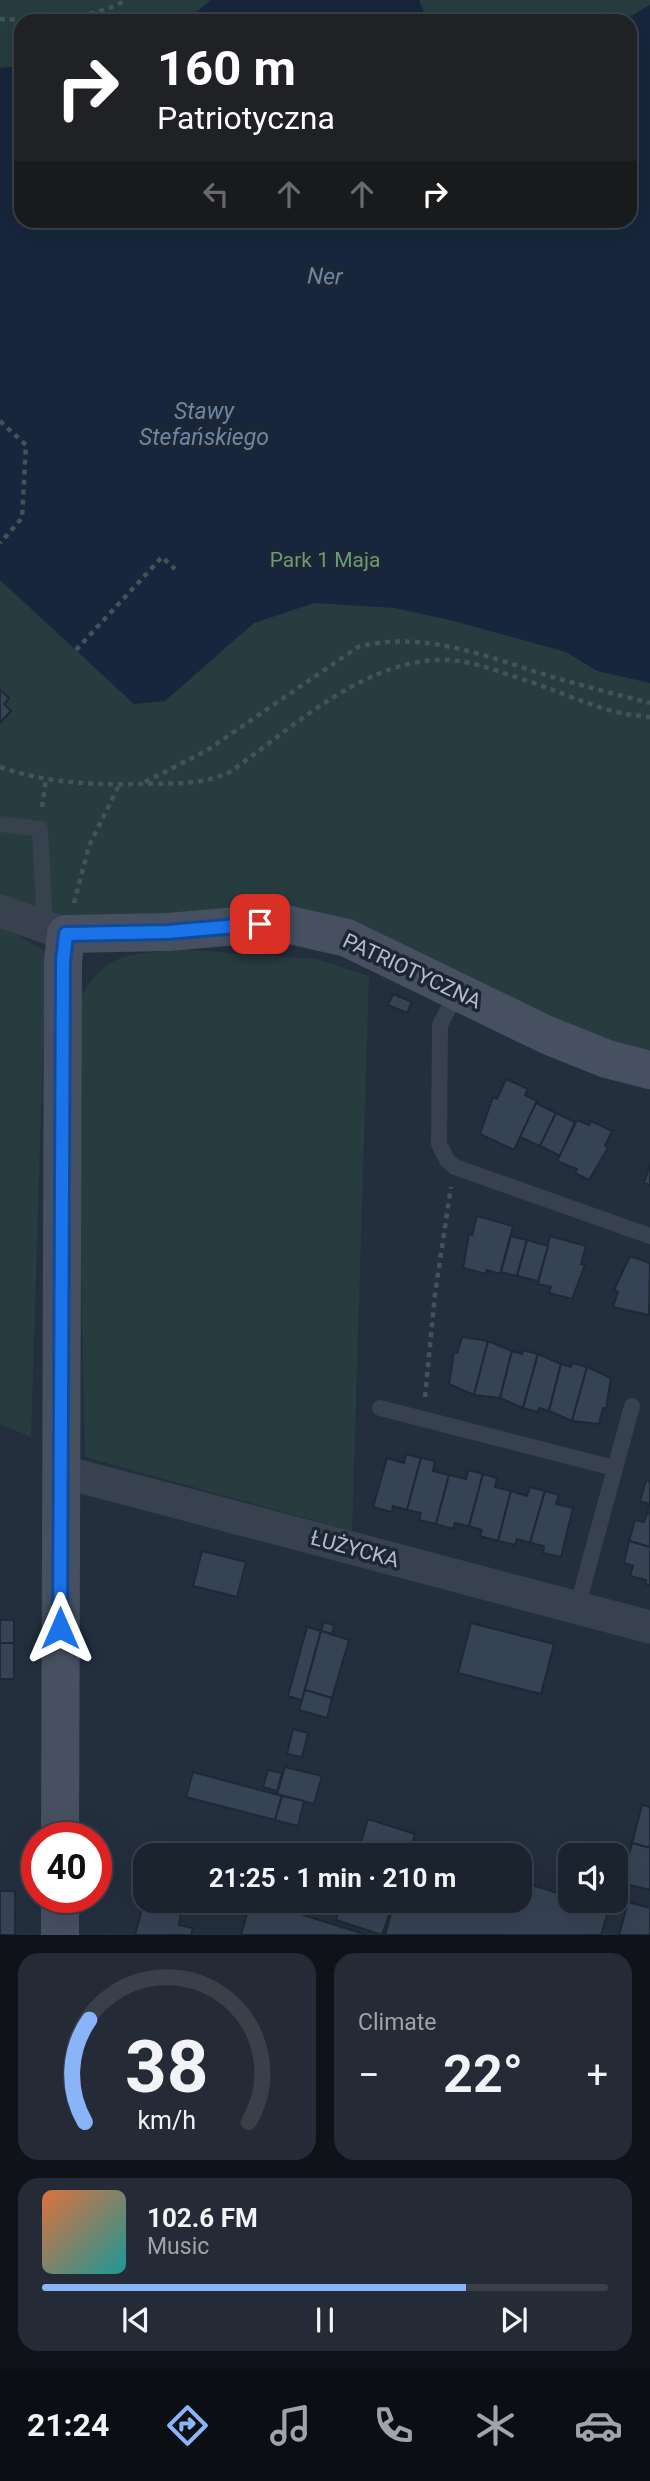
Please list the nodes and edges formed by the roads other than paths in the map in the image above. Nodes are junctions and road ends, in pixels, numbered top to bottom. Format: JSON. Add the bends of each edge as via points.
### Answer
{"nodes":[{"id":1,"x":0,"y":824,"type":"edge"},
{"id":2,"x":0,"y":911,"type":"edge"},
{"id":3,"x":56,"y":931,"type":"junction"},
{"id":4,"x":457,"y":992,"type":"junction"},
{"id":5,"x":650,"y":1070,"type":"edge"},
{"id":6,"x":650,"y":1236,"type":"edge"},
{"id":7,"x":632,"y":1406,"type":"dead end"},
{"id":8,"x":380,"y":1408,"type":"dead end"},
{"id":9,"x":614,"y":1468,"type":"junction"},
{"id":10,"x":60,"y":1471,"type":"junction"},
{"id":11,"x":577,"y":1608,"type":"junction"},
{"id":12,"x":650,"y":1627,"type":"edge"},
{"id":13,"x":60,"y":1822,"type":"edge"},
{"id":14,"x":60,"y":1913,"type":"edge"},
{"id":15,"x":60,"y":1935,"type":"edge"}],
"edges":[{"from":1,"to":3,"type":"lane","via":[[40,829]]},
{"from":2,"to":3,"type":"street","name":"PATRIOTYCZNA"},
{"from":3,"to":4,"type":"street","name":"PATRIOTYCZNA","via":[[168,932],[289,925],[347,938]]},
{"from":3,"to":10,"type":"street","via":[[63,976]]},
{"from":4,"to":5,"type":"street","name":"PATRIOTYCZNA","via":[[577,1048]]},
{"from":4,"to":6,"type":"lane","via":[[440,1025],[439,1144],[446,1160]]},
{"from":7,"to":9,"type":"lane"},
{"from":8,"to":9,"type":"lane"},
{"from":9,"to":11,"type":"lane"},
{"from":10,"to":11,"type":"street","name":"ŁUŻYCKA"},
{"from":10,"to":13,"type":"street"},
{"from":11,"to":12,"type":"street","name":"ŁUŻYCKA"},
{"from":14,"to":15,"type":"street"}]}
